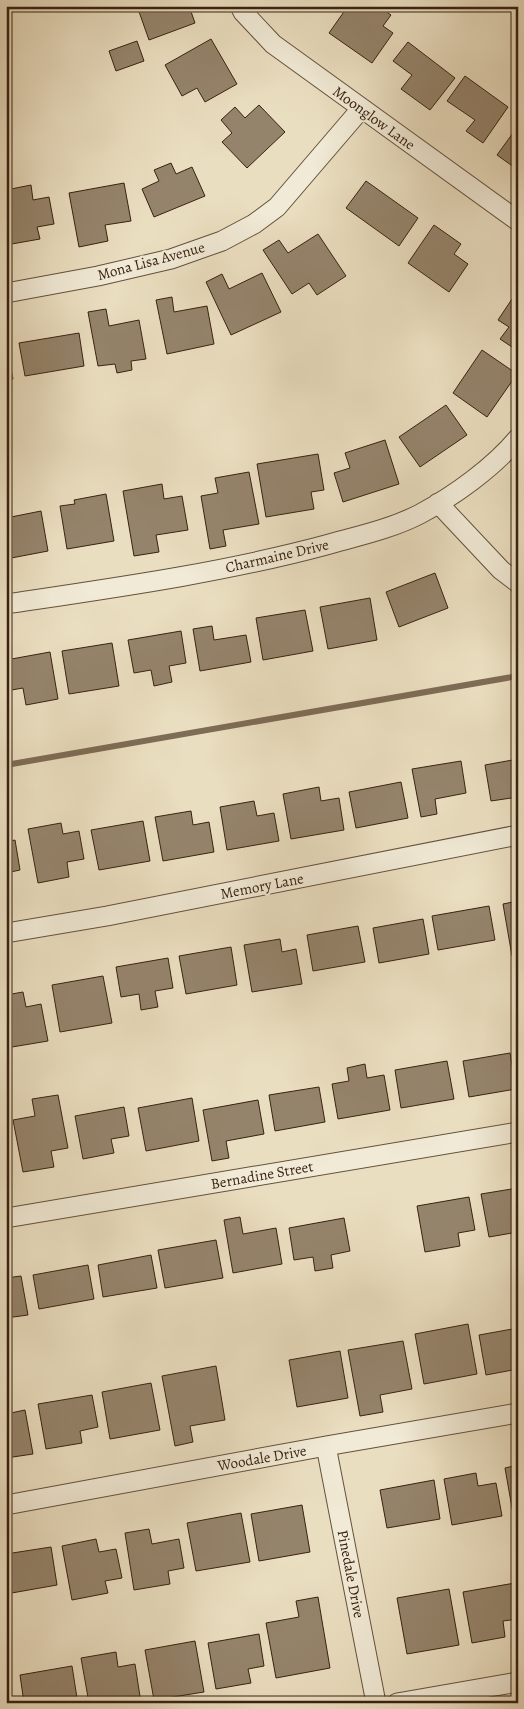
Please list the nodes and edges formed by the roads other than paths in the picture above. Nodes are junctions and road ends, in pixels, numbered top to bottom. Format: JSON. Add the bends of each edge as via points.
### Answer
{"nodes":[{"id":1,"x":240,"y":6,"type":"edge"},
{"id":2,"x":361,"y":109,"type":"junction"},
{"id":3,"x":518,"y":221,"type":"edge"},
{"id":4,"x":6,"y":293,"type":"edge"},
{"id":5,"x":518,"y":438,"type":"edge"},
{"id":6,"x":438,"y":503,"type":"junction"},
{"id":7,"x":518,"y":583,"type":"edge"},
{"id":8,"x":6,"y":604,"type":"edge"},
{"id":9,"x":518,"y":835,"type":"edge"},
{"id":10,"x":6,"y":933,"type":"edge"},
{"id":11,"x":518,"y":1132,"type":"edge"},
{"id":12,"x":6,"y":1218,"type":"edge"},
{"id":13,"x":518,"y":1413,"type":"edge"},
{"id":14,"x":326,"y":1446,"type":"junction"},
{"id":15,"x":6,"y":1505,"type":"edge"},
{"id":16,"x":518,"y":1682,"type":"edge"},
{"id":17,"x":376,"y":1703,"type":"edge"},
{"id":18,"x":397,"y":1703,"type":"edge"}],
"edges":[{"from":1,"to":2,"type":"street","name":"Moonglow Lane","via":[[273,44]]},
{"from":2,"to":3,"type":"street","name":"Moonglow Lane"},
{"from":2,"to":4,"type":"street","name":"Mona Lisa Avenue","via":[[277,208],[222,241],[171,259]]},
{"from":5,"to":6,"type":"street","name":"Charmaine Drive","via":[[458,492]]},
{"from":6,"to":7,"type":"street","via":[[501,570]]},
{"from":6,"to":8,"type":"street","name":"Charmaine Drive","via":[[386,529],[278,558]]},
{"from":9,"to":10,"type":"street","name":"Memory Lane"},
{"from":11,"to":12,"type":"street","name":"Bernadine Street"},
{"from":13,"to":14,"type":"street","name":"Woodale Drive"},
{"from":14,"to":15,"type":"street","name":"Woodale Drive"},
{"from":14,"to":17,"type":"street","name":"Pinedale Drive"},
{"from":16,"to":18,"type":"street"}]}
